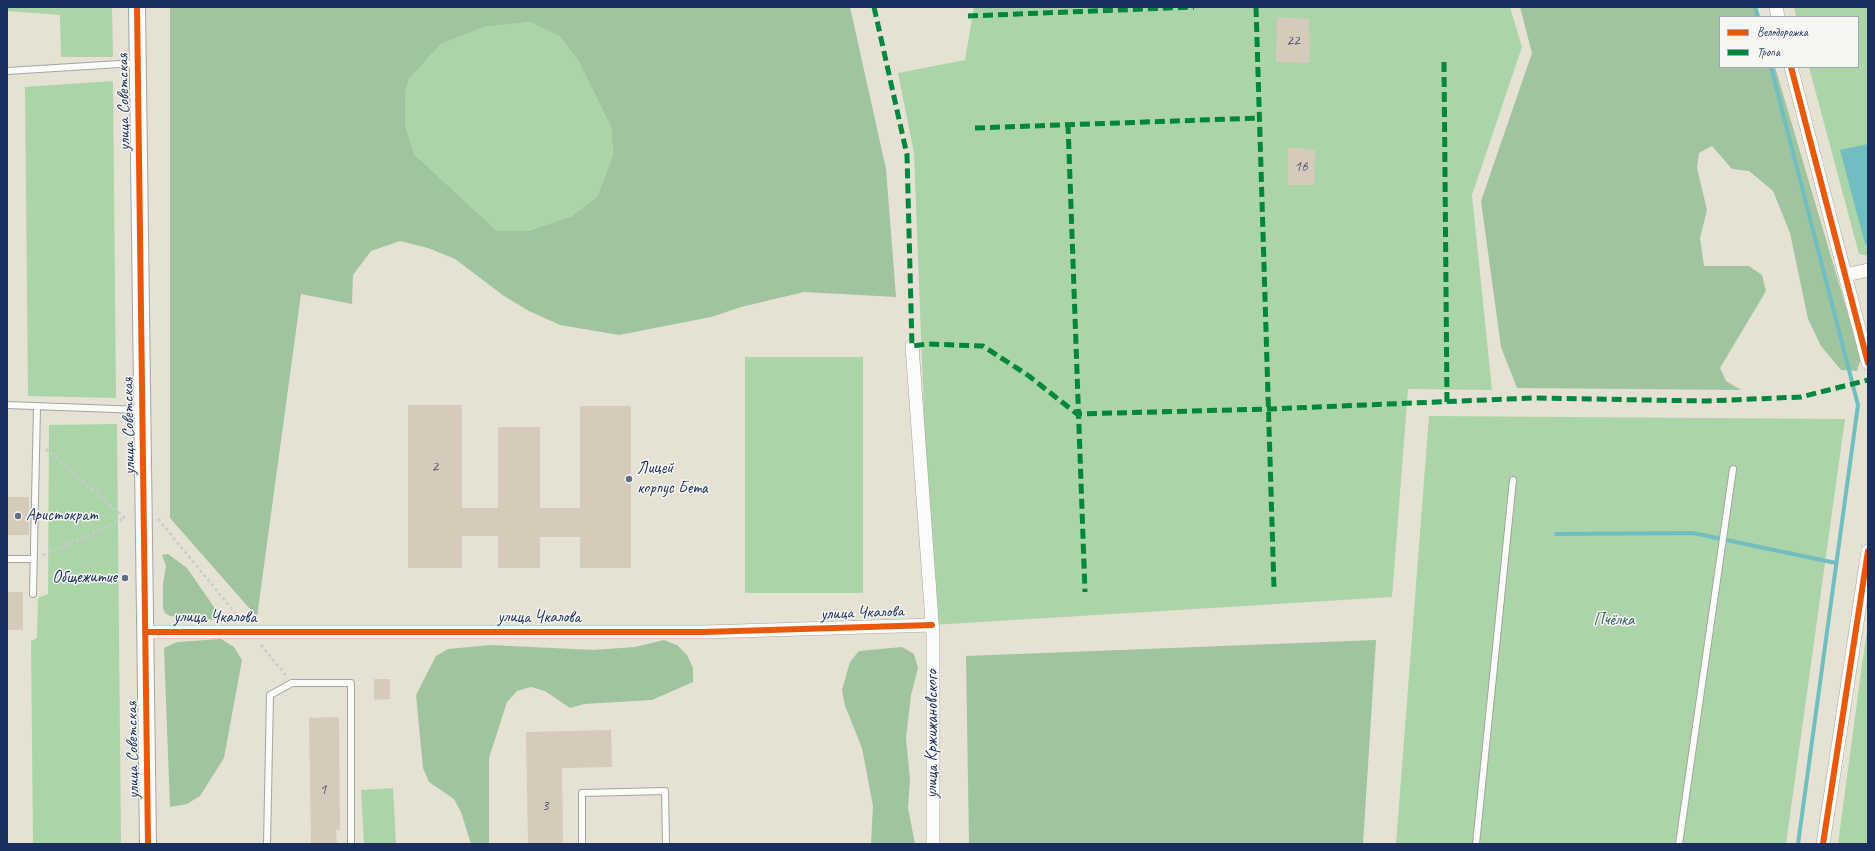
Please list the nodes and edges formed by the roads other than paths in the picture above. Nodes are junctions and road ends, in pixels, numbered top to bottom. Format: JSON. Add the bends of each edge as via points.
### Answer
{"nodes":[{"id":1,"x":137,"y":7,"type":"edge"},
{"id":2,"x":138,"y":62,"type":"junction"},
{"id":3,"x":1791,"y":68,"type":"edge"},
{"id":4,"x":7,"y":71,"type":"edge"},
{"id":5,"x":1868,"y":270,"type":"edge"},
{"id":6,"x":1846,"y":275,"type":"junction"},
{"id":7,"x":912,"y":346,"type":"dead end"},
{"id":8,"x":1868,"y":363,"type":"edge"},
{"id":9,"x":7,"y":406,"type":"edge"},
{"id":10,"x":37,"y":408,"type":"junction"},
{"id":11,"x":142,"y":410,"type":"junction"},
{"id":12,"x":1733,"y":469,"type":"dead end"},
{"id":13,"x":1513,"y":480,"type":"dead end"},
{"id":14,"x":1868,"y":551,"type":"edge"},
{"id":15,"x":7,"y":559,"type":"edge"},
{"id":16,"x":34,"y":559,"type":"junction"},
{"id":17,"x":33,"y":594,"type":"dead end"},
{"id":18,"x":932,"y":625,"type":"junction"},
{"id":19,"x":145,"y":632,"type":"junction"},
{"id":20,"x":148,"y":844,"type":"edge"},
{"id":21,"x":267,"y":844,"type":"edge"},
{"id":22,"x":351,"y":844,"type":"edge"},
{"id":23,"x":582,"y":844,"type":"edge"},
{"id":24,"x":666,"y":844,"type":"edge"},
{"id":25,"x":933,"y":844,"type":"edge"},
{"id":26,"x":1476,"y":844,"type":"edge"},
{"id":27,"x":1678,"y":844,"type":"edge"},
{"id":28,"x":1823,"y":844,"type":"edge"}],
"edges":[{"from":1,"to":2,"type":"street","name":"улица Советская"},
{"from":2,"to":4,"type":"lane"},
{"from":2,"to":11,"type":"street","name":"улица Советская"},
{"from":3,"to":6,"type":"street"},
{"from":5,"to":6,"type":"street"},
{"from":6,"to":8,"type":"street"},
{"from":7,"to":18,"type":"street"},
{"from":9,"to":10,"type":"lane"},
{"from":10,"to":11,"type":"lane"},
{"from":10,"to":16,"type":"lane"},
{"from":11,"to":19,"type":"street","name":"улица Советская"},
{"from":12,"to":27,"type":"lane"},
{"from":13,"to":26,"type":"lane"},
{"from":14,"to":28,"type":"street"},
{"from":15,"to":16,"type":"lane"},
{"from":16,"to":17,"type":"lane"},
{"from":18,"to":19,"type":"street","name":"улица Чкалова","via":[[704,632]]},
{"from":18,"to":25,"type":"street","name":"улица Кржижановского"},
{"from":19,"to":20,"type":"street","name":"улица Советская"},
{"from":21,"to":22,"type":"lane","via":[[270,695],[292,683],[351,683]]},
{"from":23,"to":24,"type":"lane","via":[[582,793],[665,791]]}]}
